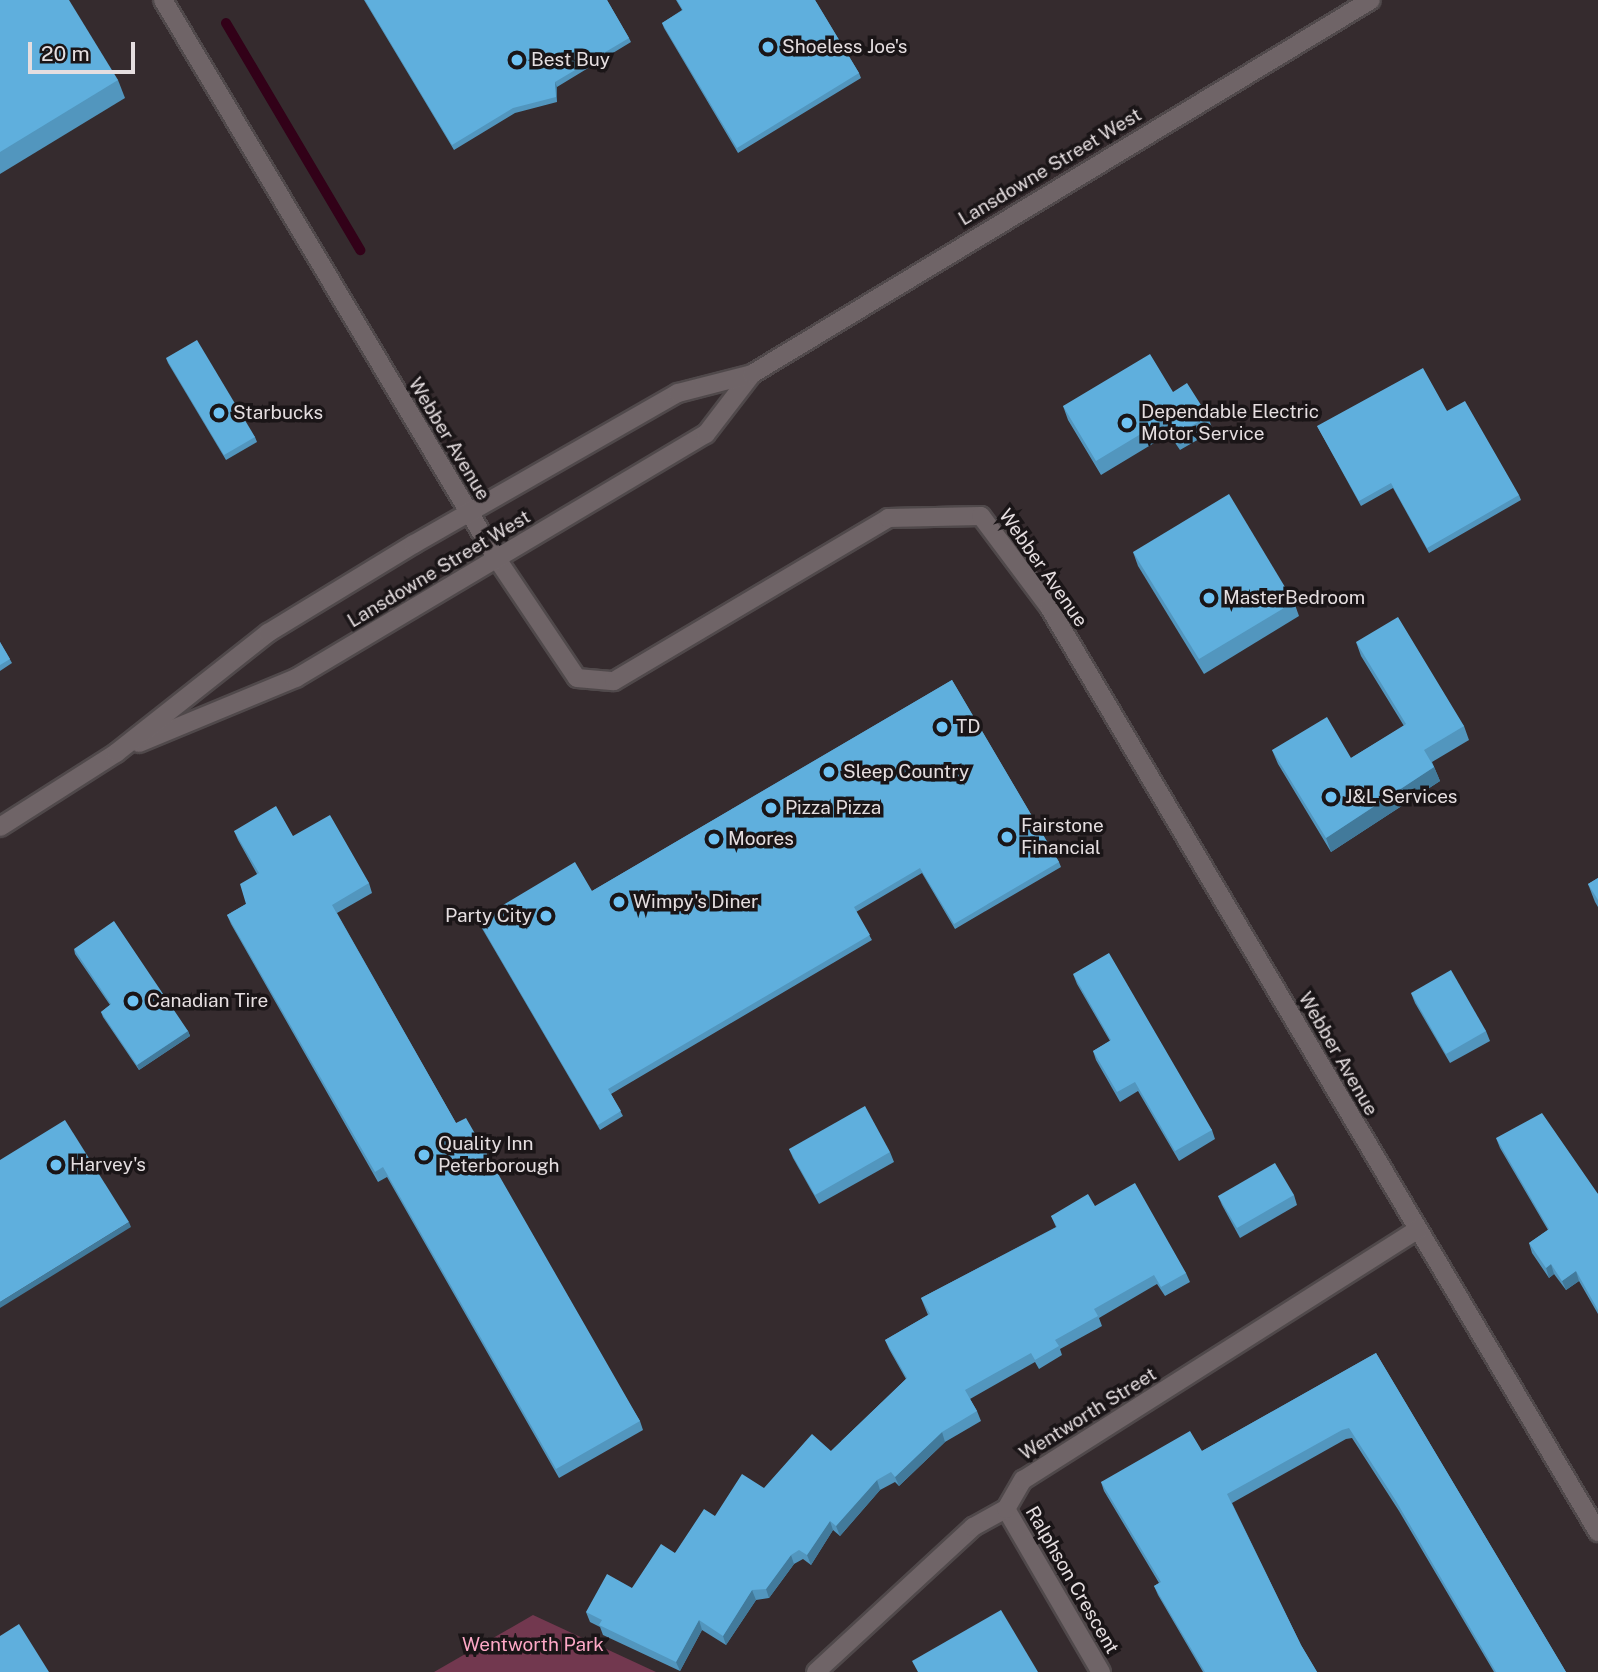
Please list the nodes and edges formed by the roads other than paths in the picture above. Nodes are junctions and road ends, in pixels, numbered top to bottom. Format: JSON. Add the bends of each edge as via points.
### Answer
{"nodes":[{"id":1,"x":163,"y":0,"type":"edge"},
{"id":2,"x":1371,"y":0,"type":"edge"},
{"id":3,"x":752,"y":374,"type":"junction"},
{"id":4,"x":470,"y":515,"type":"junction"},
{"id":5,"x":497,"y":559,"type":"junction"},
{"id":6,"x":116,"y":752,"type":"junction"},
{"id":7,"x":0,"y":827,"type":"edge"},
{"id":8,"x":1417,"y":1230,"type":"junction"},
{"id":9,"x":1006,"y":1509,"type":"junction"},
{"id":10,"x":1598,"y":1532,"type":"edge"},
{"id":11,"x":816,"y":1672,"type":"edge"},
{"id":12,"x":1101,"y":1672,"type":"edge"}],
"edges":[{"from":1,"to":4,"type":"street","name":"Webber Avenue"},
{"from":2,"to":3,"type":"street","name":"Lansdowne Street West"},
{"from":3,"to":4,"type":"street","name":"Lansdowne Street West","via":[[678,393]]},
{"from":3,"to":5,"type":"street","name":"Lansdowne Street West","via":[[706,434]]},
{"from":4,"to":5,"type":"street","name":"Webber Avenue"},
{"from":4,"to":6,"type":"street","name":"Lansdowne Street West","via":[[268,633]]},
{"from":5,"to":6,"type":"street","name":"Lansdowne Street West","via":[[296,678]]},
{"from":5,"to":8,"type":"street","name":"Webber Avenue","via":[[577,678],[614,681],[888,519],[981,516],[1048,607]]},
{"from":6,"to":7,"type":"street","name":"Lansdowne Street West"},
{"from":8,"to":9,"type":"street","name":"Wentworth Street","via":[[1023,1480]]},
{"from":8,"to":10,"type":"street","name":"Webber Avenue"},
{"from":9,"to":11,"type":"street","via":[[972,1527]]},
{"from":9,"to":12,"type":"street","name":"Ralphson Crescent"}]}
